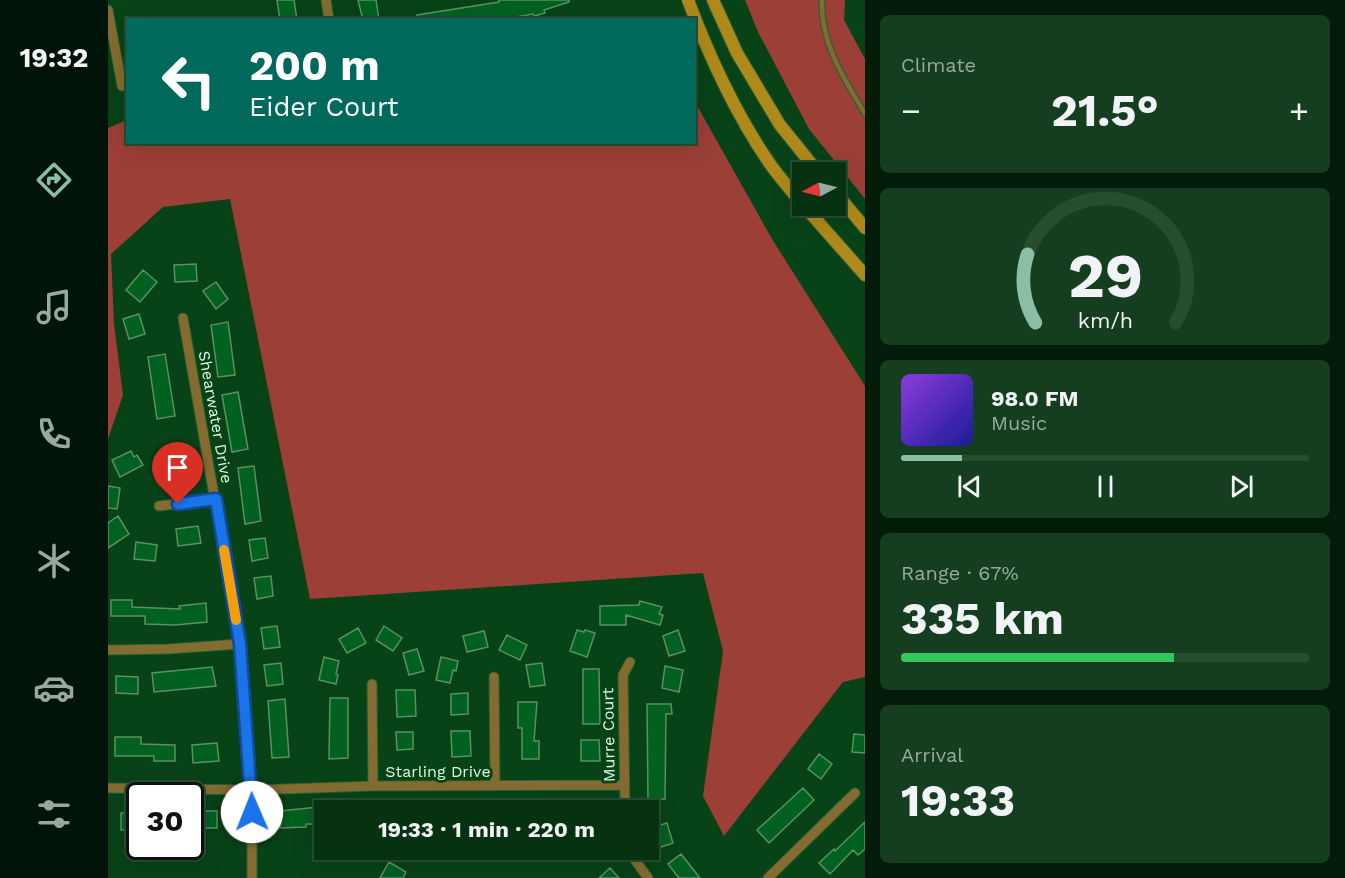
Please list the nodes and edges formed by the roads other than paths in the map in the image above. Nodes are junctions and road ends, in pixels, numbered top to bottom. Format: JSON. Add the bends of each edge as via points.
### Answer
{"nodes":[{"id":1,"x":326,"y":0,"type":"edge"},
{"id":2,"x":688,"y":0,"type":"edge"},
{"id":3,"x":713,"y":0,"type":"edge"},
{"id":4,"x":822,"y":0,"type":"edge"},
{"id":5,"x":108,"y":10,"type":"edge"},
{"id":6,"x":329,"y":18,"type":"edge"},
{"id":7,"x":695,"y":18,"type":"edge"},
{"id":8,"x":696,"y":22,"type":"edge"},
{"id":9,"x":122,"y":86,"type":"dead end"},
{"id":10,"x":865,"y":114,"type":"edge"},
{"id":11,"x":810,"y":162,"type":"edge"},
{"id":12,"x":792,"y":191,"type":"edge"},
{"id":13,"x":846,"y":206,"type":"edge"},
{"id":14,"x":813,"y":216,"type":"edge"},
{"id":15,"x":865,"y":228,"type":"edge"},
{"id":16,"x":865,"y":275,"type":"edge"},
{"id":17,"x":183,"y":318,"type":"dead end"},
{"id":18,"x":216,"y":499,"type":"junction"},
{"id":19,"x":159,"y":506,"type":"dead end"},
{"id":20,"x":240,"y":644,"type":"junction"},
{"id":21,"x":108,"y":650,"type":"edge"},
{"id":22,"x":630,"y":662,"type":"dead end"},
{"id":23,"x":494,"y":677,"type":"dead end"},
{"id":24,"x":372,"y":684,"type":"dead end"},
{"id":25,"x":624,"y":785,"type":"junction"},
{"id":26,"x":373,"y":786,"type":"junction"},
{"id":27,"x":495,"y":786,"type":"junction"},
{"id":28,"x":108,"y":788,"type":"edge"},
{"id":29,"x":252,"y":790,"type":"junction"},
{"id":30,"x":855,"y":793,"type":"dead end"},
{"id":31,"x":625,"y":800,"type":"edge"},
{"id":32,"x":635,"y":860,"type":"edge"},
{"id":33,"x":252,"y":878,"type":"edge"},
{"id":34,"x":648,"y":878,"type":"edge"},
{"id":35,"x":768,"y":878,"type":"edge"}],
"edges":[{"from":1,"to":6,"type":"street"},
{"from":2,"to":7,"type":"main road"},
{"from":3,"to":11,"type":"main road","via":[[737,52],[780,125]]},
{"from":4,"to":10,"type":"lane","via":[[824,35]]},
{"from":5,"to":9,"type":"street"},
{"from":8,"to":12,"type":"main road","via":[[726,91],[768,161]]},
{"from":13,"to":15,"type":"main road"},
{"from":14,"to":16,"type":"main road"},
{"from":17,"to":18,"type":"street","name":"Shearwater Drive"},
{"from":18,"to":19,"type":"street"},
{"from":18,"to":20,"type":"street","name":"Shearwater Drive"},
{"from":20,"to":21,"type":"street"},
{"from":20,"to":29,"type":"street","name":"Shearwater Drive"},
{"from":22,"to":25,"type":"street","name":"Murre Court","via":[[623,675]]},
{"from":23,"to":27,"type":"street"},
{"from":24,"to":26,"type":"street"},
{"from":25,"to":27,"type":"street","name":"Starling Drive"},
{"from":25,"to":31,"type":"street","name":"Murre Court"},
{"from":26,"to":27,"type":"street","name":"Starling Drive"},
{"from":26,"to":29,"type":"street","name":"Starling Drive"},
{"from":28,"to":29,"type":"street","name":"Starling Drive"},
{"from":29,"to":33,"type":"street","name":"Shearwater Drive"},
{"from":30,"to":35,"type":"street"},
{"from":32,"to":34,"type":"street"}]}
